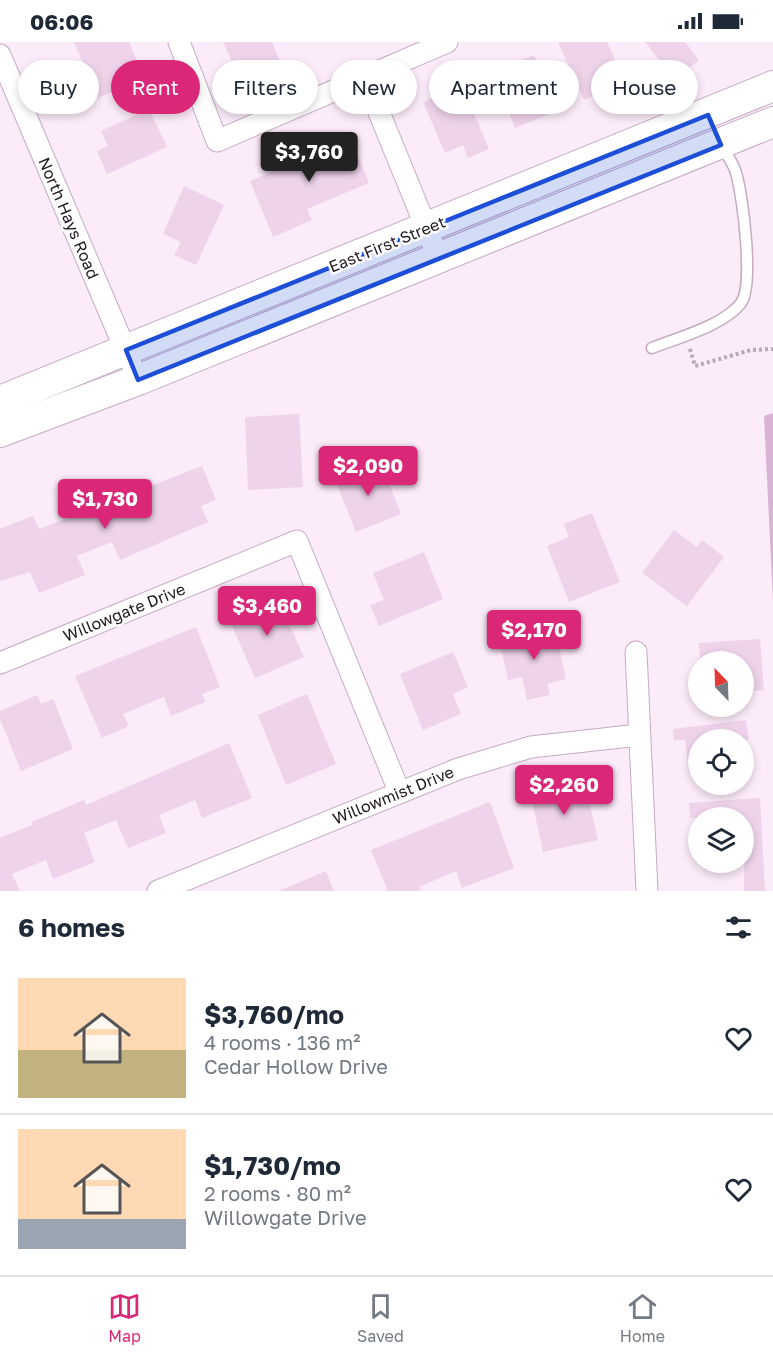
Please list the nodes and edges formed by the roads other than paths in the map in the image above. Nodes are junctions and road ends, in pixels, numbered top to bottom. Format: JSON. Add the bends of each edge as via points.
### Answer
{"nodes":[{"id":1,"x":179,"y":42,"type":"edge"},
{"id":2,"x":447,"y":42,"type":"edge"},
{"id":3,"x":0,"y":55,"type":"edge"},
{"id":4,"x":406,"y":60,"type":"edge"},
{"id":5,"x":5,"y":81,"type":"edge"},
{"id":6,"x":773,"y":86,"type":"edge"},
{"id":7,"x":330,"y":93,"type":"edge"},
{"id":8,"x":380,"y":114,"type":"edge"},
{"id":9,"x":708,"y":115,"type":"junction"},
{"id":10,"x":773,"y":122,"type":"edge"},
{"id":11,"x":721,"y":145,"type":"junction"},
{"id":12,"x":427,"y":227,"type":"junction"},
{"id":13,"x":439,"y":259,"type":"junction"},
{"id":14,"x":652,"y":348,"type":"dead end"},
{"id":15,"x":126,"y":350,"type":"junction"},
{"id":16,"x":138,"y":380,"type":"junction"},
{"id":17,"x":0,"y":400,"type":"edge"},
{"id":18,"x":0,"y":432,"type":"edge"},
{"id":19,"x":636,"y":652,"type":"dead end"},
{"id":20,"x":0,"y":663,"type":"edge"},
{"id":21,"x":639,"y":735,"type":"junction"},
{"id":22,"x":399,"y":791,"type":"junction"},
{"id":23,"x":158,"y":891,"type":"edge"},
{"id":24,"x":646,"y":891,"type":"edge"}],
"edges":[{"from":1,"to":7,"type":"street","via":[[218,141]]},
{"from":2,"to":4,"type":"street"},
{"from":3,"to":5,"type":"street","name":"North Hays Road"},
{"from":5,"to":15,"type":"street","name":"North Hays Road"},
{"from":6,"to":9,"type":"main road","name":"East First Street"},
{"from":8,"to":12,"type":"street"},
{"from":9,"to":11,"type":"main road"},
{"from":9,"to":12,"type":"main road","name":"East First Street"},
{"from":10,"to":11,"type":"main road","name":"East First Street"},
{"from":11,"to":13,"type":"main road","name":"East First Street"},
{"from":11,"to":14,"type":"lane","via":[[736,172],[748,290],[728,316]]},
{"from":12,"to":13,"type":"street"},
{"from":12,"to":15,"type":"main road","name":"East First Street"},
{"from":13,"to":16,"type":"main road","name":"East First Street"},
{"from":15,"to":16,"type":"street","name":"North Hays Road"},
{"from":15,"to":17,"type":"main road","name":"East First Street"},
{"from":16,"to":18,"type":"main road","name":"East First Street"},
{"from":19,"to":21,"type":"street"},
{"from":20,"to":22,"type":"street","name":"Willowgate Drive","via":[[297,541]]},
{"from":21,"to":22,"type":"street","name":"Willowmist Drive","via":[[531,747]]},
{"from":21,"to":24,"type":"street"},
{"from":22,"to":23,"type":"street","name":"Willowmist Drive"}]}
